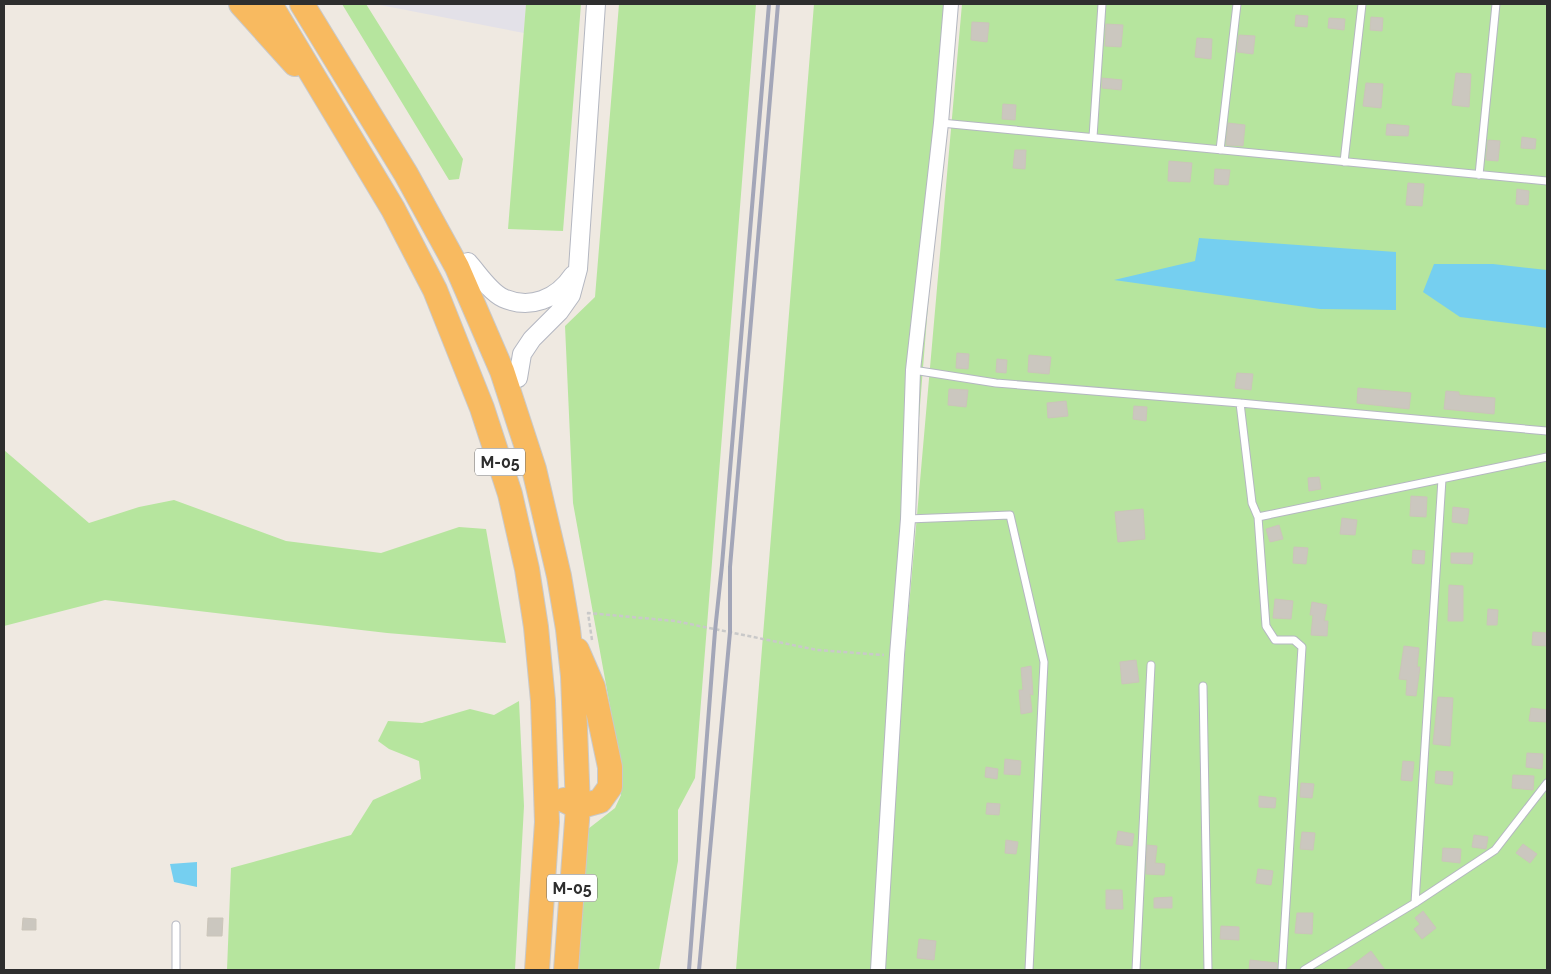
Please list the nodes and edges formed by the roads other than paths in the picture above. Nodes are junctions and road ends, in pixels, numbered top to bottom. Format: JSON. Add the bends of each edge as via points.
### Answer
{"nodes":[{"id":1,"x":241,"y":4,"type":"edge"},
{"id":2,"x":270,"y":4,"type":"edge"},
{"id":3,"x":302,"y":4,"type":"edge"},
{"id":4,"x":596,"y":4,"type":"edge"},
{"id":5,"x":951,"y":4,"type":"edge"},
{"id":6,"x":1102,"y":4,"type":"edge"},
{"id":7,"x":1237,"y":4,"type":"edge"},
{"id":8,"x":1362,"y":4,"type":"edge"},
{"id":9,"x":1496,"y":4,"type":"edge"},
{"id":10,"x":330,"y":102,"type":"junction"},
{"id":11,"x":941,"y":123,"type":"junction"},
{"id":12,"x":1093,"y":137,"type":"junction"},
{"id":13,"x":1220,"y":150,"type":"junction"},
{"id":14,"x":1344,"y":162,"type":"junction"},
{"id":15,"x":406,"y":174,"type":"junction"},
{"id":16,"x":1479,"y":175,"type":"junction"},
{"id":17,"x":1547,"y":181,"type":"edge"},
{"id":18,"x":468,"y":262,"type":"junction"},
{"id":19,"x":578,"y":269,"type":"junction"},
{"id":20,"x":913,"y":370,"type":"junction"},
{"id":21,"x":518,"y":378,"type":"junction"},
{"id":22,"x":1240,"y":403,"type":"junction"},
{"id":23,"x":1547,"y":431,"type":"edge"},
{"id":24,"x":1547,"y":457,"type":"edge"},
{"id":25,"x":534,"y":469,"type":"junction"},
{"id":26,"x":1442,"y":479,"type":"junction"},
{"id":27,"x":1258,"y":517,"type":"junction"},
{"id":28,"x":908,"y":519,"type":"junction"},
{"id":29,"x":568,"y":629,"type":"junction"},
{"id":30,"x":1150,"y":665,"type":"dead end"},
{"id":31,"x":1203,"y":686,"type":"dead end"},
{"id":32,"x":543,"y":701,"type":"junction"},
{"id":33,"x":1547,"y":783,"type":"edge"},
{"id":34,"x":578,"y":807,"type":"junction"},
{"id":35,"x":1415,"y":903,"type":"junction"},
{"id":36,"x":176,"y":926,"type":"dead end"},
{"id":37,"x":176,"y":970,"type":"edge"},
{"id":38,"x":537,"y":970,"type":"edge"},
{"id":39,"x":566,"y":970,"type":"edge"},
{"id":40,"x":878,"y":970,"type":"edge"},
{"id":41,"x":1029,"y":970,"type":"edge"},
{"id":42,"x":1136,"y":970,"type":"edge"},
{"id":43,"x":1208,"y":970,"type":"edge"},
{"id":44,"x":1282,"y":970,"type":"edge"},
{"id":45,"x":1304,"y":970,"type":"edge"}],
"edges":[{"from":1,"to":10,"type":"highway"},
{"from":2,"to":10,"type":"highway","number":"М-05"},
{"from":3,"to":15,"type":"highway","number":"М-05"},
{"from":4,"to":19,"type":"street"},
{"from":5,"to":11,"type":"street"},
{"from":6,"to":12,"type":"lane"},
{"from":7,"to":13,"type":"lane"},
{"from":8,"to":14,"type":"lane"},
{"from":9,"to":16,"type":"lane"},
{"from":10,"to":32,"type":"highway","number":"М-05","via":[[393,209],[435,290],[482,408],[510,494],[527,569]]},
{"from":11,"to":12,"type":"lane"},
{"from":11,"to":20,"type":"street"},
{"from":12,"to":13,"type":"lane"},
{"from":13,"to":14,"type":"lane"},
{"from":14,"to":16,"type":"lane"},
{"from":15,"to":18,"type":"highway","via":[[446,220]]},
{"from":15,"to":25,"type":"highway","number":"М-05","via":[[457,267],[502,371]]},
{"from":16,"to":17,"type":"lane"},
{"from":18,"to":19,"type":"street","via":[[502,298],[532,304],[565,287]]},
{"from":18,"to":21,"type":"highway"},
{"from":19,"to":21,"type":"street","via":[[571,295],[522,354]]},
{"from":20,"to":22,"type":"lane","via":[[996,383]]},
{"from":20,"to":28,"type":"street"},
{"from":21,"to":25,"type":"highway","via":[[533,425]]},
{"from":22,"to":23,"type":"lane"},
{"from":22,"to":27,"type":"lane","via":[[1252,503]]},
{"from":24,"to":26,"type":"lane"},
{"from":25,"to":29,"type":"highway","number":"М-05"},
{"from":26,"to":27,"type":"lane"},
{"from":26,"to":35,"type":"lane"},
{"from":27,"to":44,"type":"lane","via":[[1266,626],[1275,640],[1294,640],[1302,647]]},
{"from":28,"to":40,"type":"street"},
{"from":28,"to":41,"type":"lane","via":[[1010,515],[1044,662]]},
{"from":29,"to":34,"type":"highway","number":"М-05"},
{"from":29,"to":34,"type":"highway","via":[[593,687],[610,766],[610,787],[600,801]]},
{"from":30,"to":42,"type":"lane"},
{"from":31,"to":43,"type":"lane"},
{"from":32,"to":34,"type":"highway","via":[[558,790],[565,800]]},
{"from":32,"to":38,"type":"highway","number":"М-05","via":[[547,822]]},
{"from":33,"to":35,"type":"lane","via":[[1495,850]]},
{"from":34,"to":39,"type":"highway","number":"М-05"},
{"from":35,"to":45,"type":"lane"},
{"from":36,"to":37,"type":"lane"}]}
